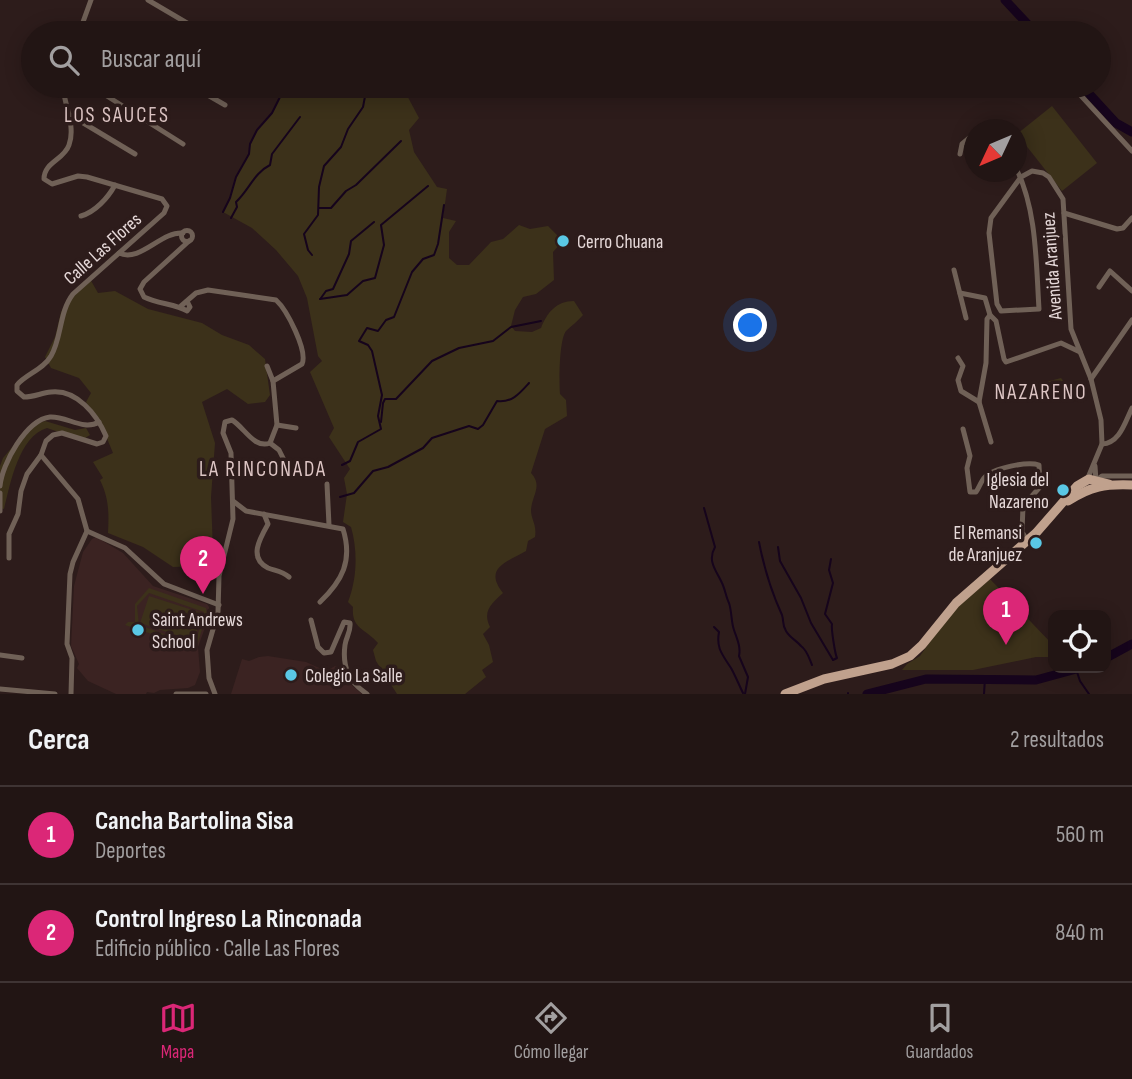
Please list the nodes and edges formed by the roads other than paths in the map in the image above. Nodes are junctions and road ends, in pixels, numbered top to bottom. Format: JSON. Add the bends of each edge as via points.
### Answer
{"nodes":[{"id":1,"x":91,"y":0,"type":"edge"},
{"id":2,"x":148,"y":0,"type":"edge"},
{"id":3,"x":84,"y":21,"type":"edge"},
{"id":4,"x":184,"y":21,"type":"edge"},
{"id":5,"x":64,"y":98,"type":"edge"},
{"id":6,"x":110,"y":98,"type":"edge"},
{"id":7,"x":213,"y":98,"type":"edge"},
{"id":8,"x":1083,"y":98,"type":"edge"},
{"id":9,"x":225,"y":105,"type":"dead end"},
{"id":10,"x":70,"y":115,"type":"junction"},
{"id":11,"x":964,"y":142,"type":"edge"},
{"id":12,"x":183,"y":144,"type":"dead end"},
{"id":13,"x":1132,"y":151,"type":"edge"},
{"id":14,"x":135,"y":154,"type":"dead end"},
{"id":15,"x":960,"y":154,"type":"dead end"},
{"id":16,"x":1027,"y":174,"type":"edge"},
{"id":17,"x":1021,"y":177,"type":"joint"},
{"id":18,"x":115,"y":185,"type":"junction"},
{"id":19,"x":1064,"y":213,"type":"junction"},
{"id":20,"x":81,"y":216,"type":"dead end"},
{"id":21,"x":1132,"y":218,"type":"edge"},
{"id":22,"x":119,"y":253,"type":"junction"},
{"id":23,"x":954,"y":270,"type":"dead end"},
{"id":24,"x":1099,"y":288,"type":"dead end"},
{"id":25,"x":1132,"y":291,"type":"edge"},
{"id":26,"x":960,"y":293,"type":"junction"},
{"id":27,"x":990,"y":315,"type":"junction"},
{"id":28,"x":966,"y":318,"type":"dead end"},
{"id":29,"x":1132,"y":320,"type":"edge"},
{"id":30,"x":1080,"y":352,"type":"junction"},
{"id":31,"x":958,"y":358,"type":"dead end"},
{"id":32,"x":267,"y":366,"type":"dead end"},
{"id":33,"x":1091,"y":379,"type":"junction"},
{"id":34,"x":273,"y":381,"type":"junction"},
{"id":35,"x":979,"y":402,"type":"junction"},
{"id":36,"x":1132,"y":408,"type":"edge"},
{"id":37,"x":99,"y":422,"type":"junction"},
{"id":38,"x":278,"y":425,"type":"junction"},
{"id":39,"x":296,"y":428,"type":"dead end"},
{"id":40,"x":962,"y":429,"type":"dead end"},
{"id":41,"x":991,"y":442,"type":"dead end"},
{"id":42,"x":270,"y":443,"type":"junction"},
{"id":43,"x":1102,"y":444,"type":"junction"},
{"id":44,"x":41,"y":455,"type":"junction"},
{"id":45,"x":283,"y":458,"type":"dead end"},
{"id":46,"x":1132,"y":476,"type":"edge"},
{"id":47,"x":1091,"y":483,"type":"junction"},
{"id":48,"x":327,"y":484,"type":"dead end"},
{"id":49,"x":1132,"y":485,"type":"edge"},
{"id":50,"x":0,"y":486,"type":"edge"},
{"id":51,"x":0,"y":493,"type":"edge"},
{"id":52,"x":233,"y":501,"type":"junction"},
{"id":53,"x":0,"y":511,"type":"edge"},
{"id":54,"x":246,"y":511,"type":"junction"},
{"id":55,"x":264,"y":513,"type":"junction"},
{"id":56,"x":279,"y":516,"type":"junction"},
{"id":57,"x":233,"y":519,"type":"junction"},
{"id":58,"x":268,"y":524,"type":"junction"},
{"id":59,"x":329,"y":525,"type":"junction"},
{"id":60,"x":87,"y":531,"type":"junction"},
{"id":61,"x":1027,"y":540,"type":"junction"},
{"id":62,"x":9,"y":558,"type":"dead end"},
{"id":63,"x":289,"y":577,"type":"dead end"},
{"id":64,"x":320,"y":602,"type":"dead end"},
{"id":65,"x":219,"y":605,"type":"junction"},
{"id":66,"x":311,"y":620,"type":"dead end"},
{"id":67,"x":0,"y":655,"type":"edge"},
{"id":68,"x":22,"y":658,"type":"dead end"},
{"id":69,"x":209,"y":678,"type":"junction"},
{"id":70,"x":0,"y":689,"type":"edge"},
{"id":71,"x":203,"y":693,"type":"edge"},
{"id":72,"x":55,"y":694,"type":"edge"},
{"id":73,"x":71,"y":694,"type":"edge"},
{"id":74,"x":176,"y":694,"type":"edge"},
{"id":75,"x":215,"y":694,"type":"edge"},
{"id":76,"x":367,"y":694,"type":"edge"},
{"id":77,"x":785,"y":694,"type":"edge"}],
"edges":[{"from":1,"to":3,"type":"street"},
{"from":2,"to":4,"type":"street"},
{"from":5,"to":10,"type":"street","name":"Calle Las Flores"},
{"from":6,"to":12,"type":"street"},
{"from":7,"to":9,"type":"street"},
{"from":8,"to":13,"type":"street"},
{"from":10,"to":14,"type":"street"},
{"from":10,"to":18,"type":"street","name":"Calle Las Flores","via":[[70,144],[48,166],[44,179],[52,184],[78,176]]},
{"from":11,"to":15,"type":"street"},
{"from":16,"to":19,"type":"street","name":"Avenida Aranjuez","via":[[1049,177],[1063,199]]},
{"from":17,"to":17,"type":"street","via":[[989,224],[998,310],[1039,309],[1029,202]]},
{"from":18,"to":20,"type":"street","via":[[100,204]]},
{"from":18,"to":22,"type":"street","name":"Calle Las Flores","via":[[162,199],[167,206]]},
{"from":19,"to":21,"type":"street","via":[[1117,229]]},
{"from":19,"to":30,"type":"street","name":"Avenida Aranjuez","via":[[1069,319]]},
{"from":22,"to":34,"type":"street","via":[[134,254],[183,238],[140,289],[142,295],[162,304],[185,304],[196,293],[208,290],[280,303],[304,360]]},
{"from":22,"to":37,"type":"street","name":"Calle Las Flores","via":[[68,300],[59,340],[48,361],[16,389],[24,397],[50,392],[66,395],[80,401]]},
{"from":23,"to":26,"type":"street"},
{"from":24,"to":25,"type":"street","via":[[1110,271]]},
{"from":26,"to":27,"type":"street","via":[[985,298]]},
{"from":26,"to":28,"type":"street"},
{"from":27,"to":30,"type":"street","via":[[996,321],[1006,362],[1061,343]]},
{"from":27,"to":35,"type":"street"},
{"from":29,"to":33,"type":"street"},
{"from":30,"to":33,"type":"street","name":"Avenida Aranjuez"},
{"from":31,"to":35,"type":"street","via":[[963,366],[958,380],[961,391]]},
{"from":32,"to":34,"type":"street"},
{"from":33,"to":43,"type":"street","name":"Avenida Aranjuez"},
{"from":34,"to":38,"type":"street"},
{"from":35,"to":41,"type":"street"},
{"from":36,"to":43,"type":"street","via":[[1117,437]]},
{"from":37,"to":44,"type":"street","via":[[106,436],[101,443],[57,434],[46,441]]},
{"from":37,"to":50,"type":"street","via":[[90,426],[54,417],[36,423],[6,461]]},
{"from":38,"to":39,"type":"street"},
{"from":38,"to":42,"type":"street"},
{"from":40,"to":61,"type":"street","via":[[970,456],[970,492],[976,492],[988,475],[1009,465],[1039,465],[1040,487],[1023,506],[1022,532]]},
{"from":42,"to":45,"type":"street"},
{"from":42,"to":52,"type":"street","via":[[260,444],[232,420],[225,422],[222,430],[231,453]]},
{"from":43,"to":47,"type":"street","name":"Avenida Aranjuez"},
{"from":44,"to":60,"type":"street","via":[[78,499]]},
{"from":44,"to":62,"type":"street","via":[[21,491],[9,534]]},
{"from":46,"to":47,"type":"street","via":[[1102,476]]},
{"from":47,"to":49,"type":"main road"},
{"from":47,"to":61,"type":"main road","via":[[1067,496]]},
{"from":48,"to":59,"type":"street"},
{"from":51,"to":53,"type":"street"},
{"from":52,"to":54,"type":"street"},
{"from":52,"to":57,"type":"street"},
{"from":54,"to":55,"type":"street"},
{"from":54,"to":57,"type":"street"},
{"from":55,"to":56,"type":"street"},
{"from":55,"to":58,"type":"street"},
{"from":56,"to":58,"type":"street"},
{"from":56,"to":59,"type":"street"},
{"from":57,"to":65,"type":"street","via":[[219,576]]},
{"from":58,"to":63,"type":"street","via":[[258,543],[258,557],[265,566]]},
{"from":59,"to":64,"type":"street","via":[[344,531],[344,572]]},
{"from":60,"to":65,"type":"street","via":[[125,548],[164,584]]},
{"from":60,"to":73,"type":"street","via":[[70,574],[66,644],[72,658]]},
{"from":61,"to":77,"type":"main road","via":[[956,603],[910,656]]},
{"from":65,"to":69,"type":"street","via":[[207,650]]},
{"from":66,"to":76,"type":"street","via":[[324,653],[331,652],[343,624],[350,623],[345,644],[347,676]]},
{"from":67,"to":68,"type":"street"},
{"from":69,"to":71,"type":"street"},
{"from":69,"to":75,"type":"street"},
{"from":70,"to":72,"type":"street"},
{"from":71,"to":74,"type":"street"}]}
